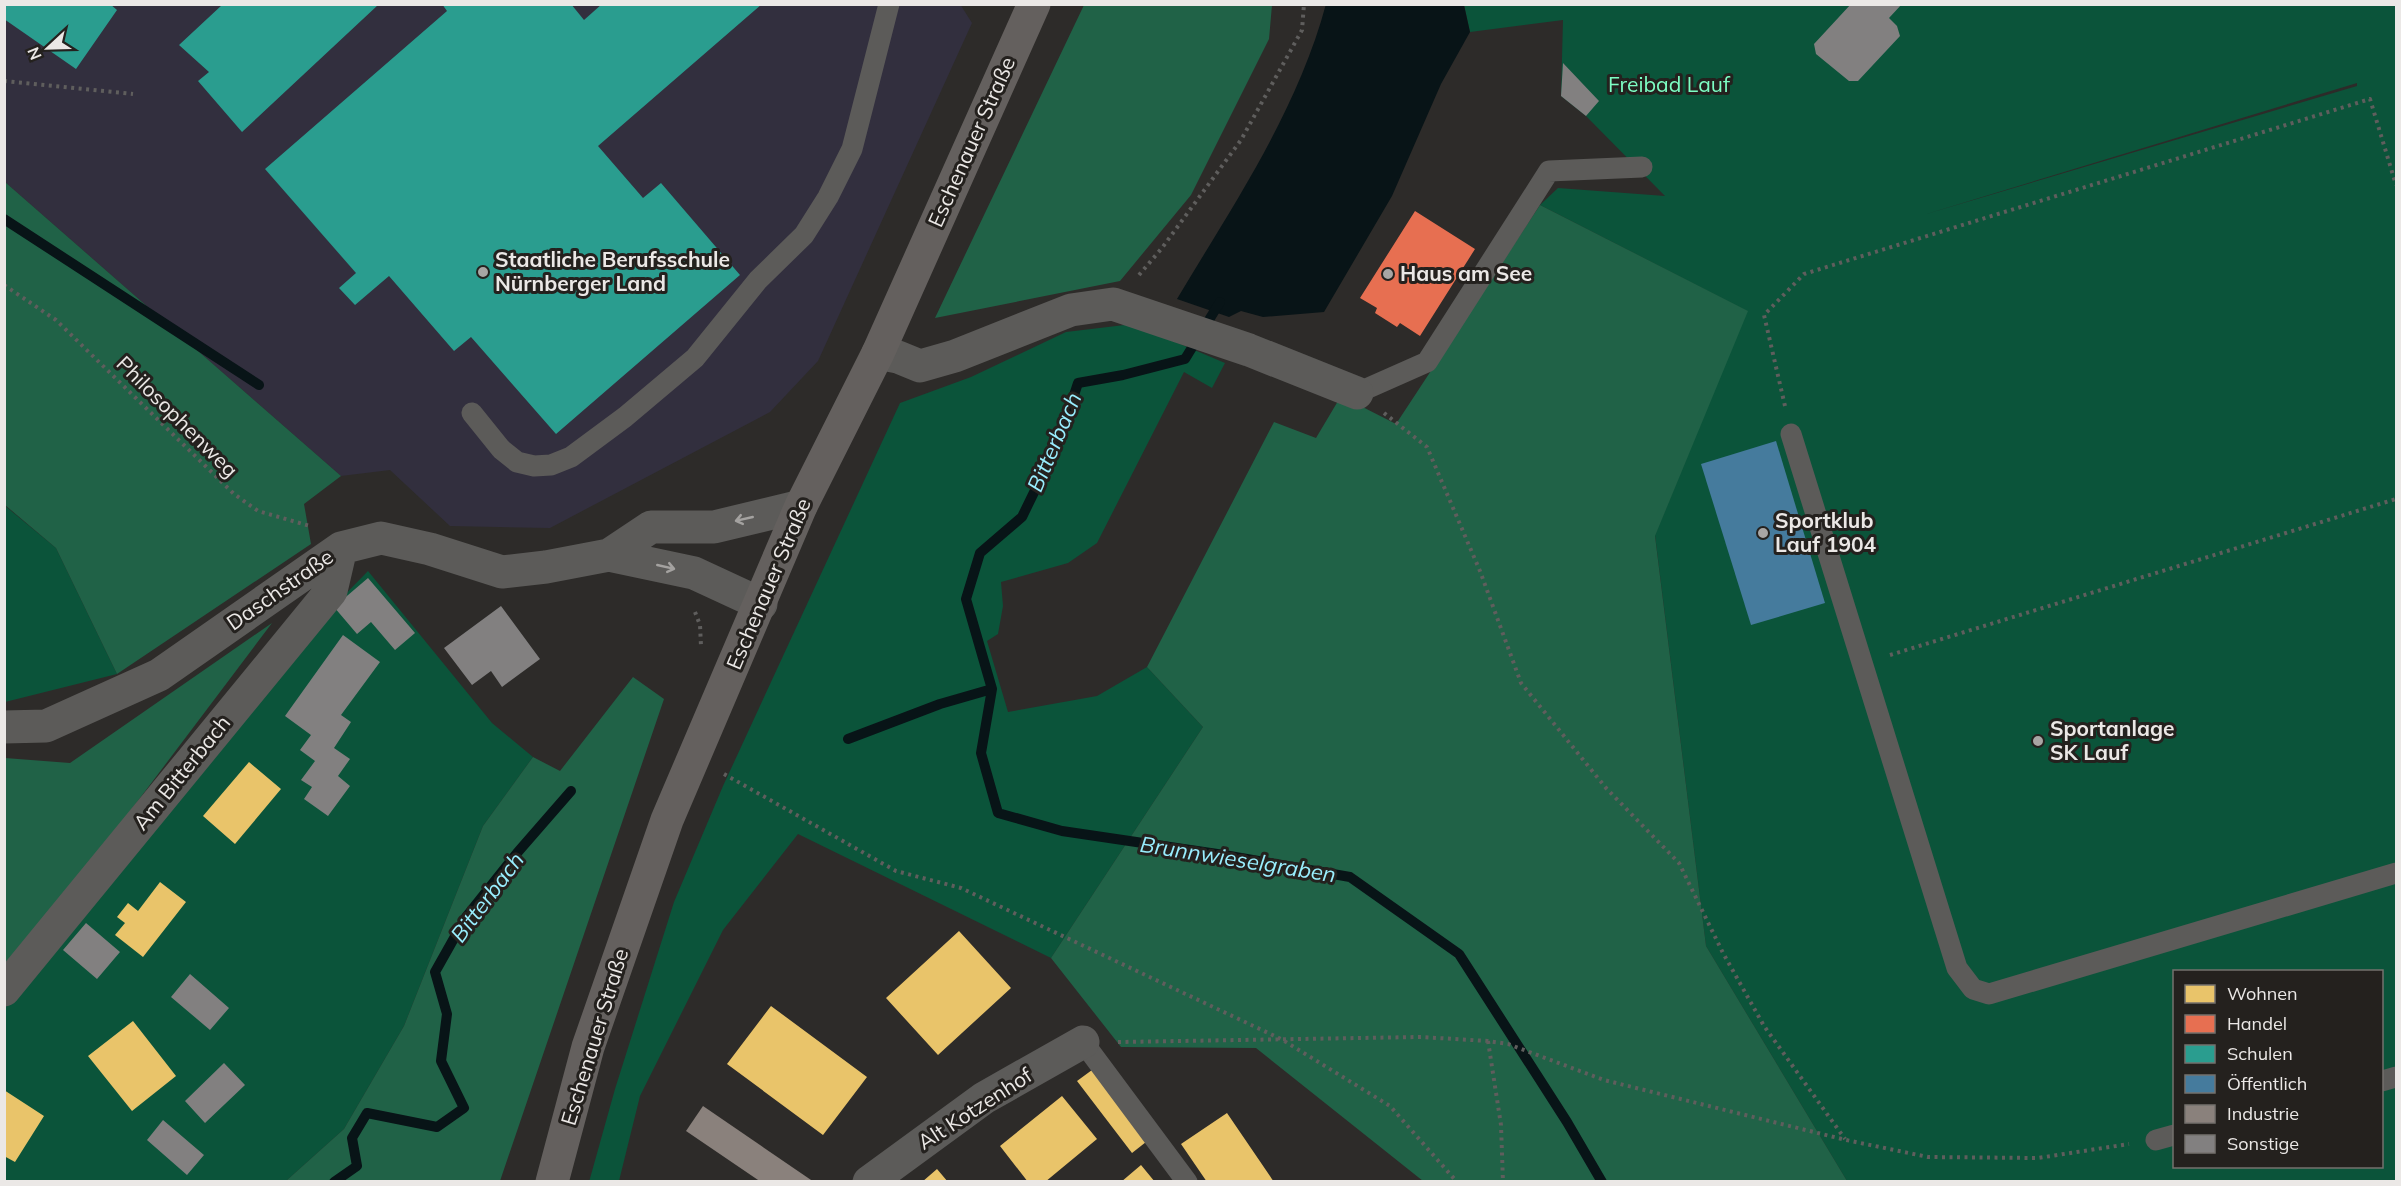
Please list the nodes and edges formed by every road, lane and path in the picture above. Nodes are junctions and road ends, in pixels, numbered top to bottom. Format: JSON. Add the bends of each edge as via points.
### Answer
{"nodes":[{"id":1,"x":889,"y":4,"type":"edge"},
{"id":2,"x":1034,"y":4,"type":"edge"},
{"id":3,"x":1305,"y":4,"type":"edge"},
{"id":4,"x":4,"y":81,"type":"edge"},
{"id":5,"x":133,"y":94,"type":"dead end"},
{"id":6,"x":1641,"y":167,"type":"dead end"},
{"id":7,"x":2397,"y":185,"type":"edge"},
{"id":8,"x":4,"y":285,"type":"edge"},
{"id":9,"x":1113,"y":304,"type":"junction"},
{"id":10,"x":878,"y":353,"type":"junction"},
{"id":11,"x":1357,"y":393,"type":"junction"},
{"id":12,"x":472,"y":413,"type":"dead end"},
{"id":13,"x":1791,"y":434,"type":"joint"},
{"id":14,"x":2397,"y":499,"type":"edge"},
{"id":15,"x":801,"y":506,"type":"junction"},
{"id":16,"x":340,"y":548,"type":"junction"},
{"id":17,"x":609,"y":555,"type":"junction"},
{"id":18,"x":761,"y":604,"type":"junction"},
{"id":19,"x":1862,"y":663,"type":"junction"},
{"id":20,"x":4,"y":727,"type":"edge"},
{"id":21,"x":723,"y":773,"type":"dead end"},
{"id":22,"x":2397,"y":873,"type":"edge"},
{"id":23,"x":4,"y":990,"type":"edge"},
{"id":24,"x":1281,"y":1039,"type":"junction"},
{"id":25,"x":1488,"y":1041,"type":"junction"},
{"id":26,"x":1083,"y":1042,"type":"junction"},
{"id":27,"x":2165,"y":1137,"type":"edge"},
{"id":28,"x":1846,"y":1140,"type":"junction"},
{"id":29,"x":552,"y":1182,"type":"edge"},
{"id":30,"x":869,"y":1182,"type":"edge"},
{"id":31,"x":1187,"y":1182,"type":"edge"},
{"id":32,"x":1457,"y":1182,"type":"edge"},
{"id":33,"x":1503,"y":1182,"type":"edge"}],
"edges":[{"from":1,"to":12,"type":"lane","via":[[852,149],[828,197],[804,235],[758,280],[696,358],[571,457],[551,465],[517,462]]},
{"from":2,"to":10,"type":"main road","name":"Eschenauer Straße"},
{"from":3,"to":9,"type":"path","via":[[1302,30],[1241,140],[1162,248]]},
{"from":4,"to":5,"type":"path"},
{"from":6,"to":11,"type":"lane","via":[[1550,171],[1427,362]]},
{"from":7,"to":13,"type":"path","via":[[2370,99],[1804,274],[1764,315]]},
{"from":8,"to":16,"type":"path","name":"Philosophenweg","via":[[56,320],[234,494],[258,511],[312,526]]},
{"from":9,"to":10,"type":"street","via":[[1071,310],[920,366]]},
{"from":9,"to":11,"type":"street"},
{"from":10,"to":15,"type":"main road","name":"Eschenauer Straße"},
{"from":11,"to":28,"type":"path","via":[[1427,447],[1480,571],[1521,683],[1606,788],[1679,863],[1764,1026]]},
{"from":13,"to":19,"type":"lane"},
{"from":14,"to":19,"type":"path"},
{"from":15,"to":17,"type":"street","name":"Daschstraße","one_way":true,"via":[[714,527],[651,527]]},
{"from":15,"to":18,"type":"main road","name":"Eschenauer Straße"},
{"from":16,"to":17,"type":"street","name":"Daschstraße","via":[[381,538],[502,572]]},
{"from":16,"to":20,"type":"street","name":"Daschstraße","via":[[159,675],[46,726]]},
{"from":16,"to":23,"type":"street","name":"Am Bitterbach","via":[[331,591]]},
{"from":17,"to":18,"type":"street","name":"Daschstraße","one_way":true,"via":[[694,573]]},
{"from":18,"to":29,"type":"main road","name":"Eschenauer Straße","via":[[655,852],[588,1047]]},
{"from":19,"to":22,"type":"lane","via":[[1957,968],[1973,989],[1989,994]]},
{"from":21,"to":24,"type":"path","via":[[896,872],[961,888]]},
{"from":24,"to":25,"type":"path","via":[[1421,1037]]},
{"from":24,"to":26,"type":"path"},
{"from":24,"to":32,"type":"path","via":[[1390,1106]]},
{"from":25,"to":28,"type":"path","via":[[1508,1044],[1604,1080]]},
{"from":25,"to":33,"type":"path","via":[[1501,1125]]},
{"from":26,"to":30,"type":"street","name":"Alt Kotzenhof","via":[[984,1098]]},
{"from":26,"to":31,"type":"lane"},
{"from":27,"to":28,"type":"path","via":[[2038,1158],[1928,1157]]}]}
